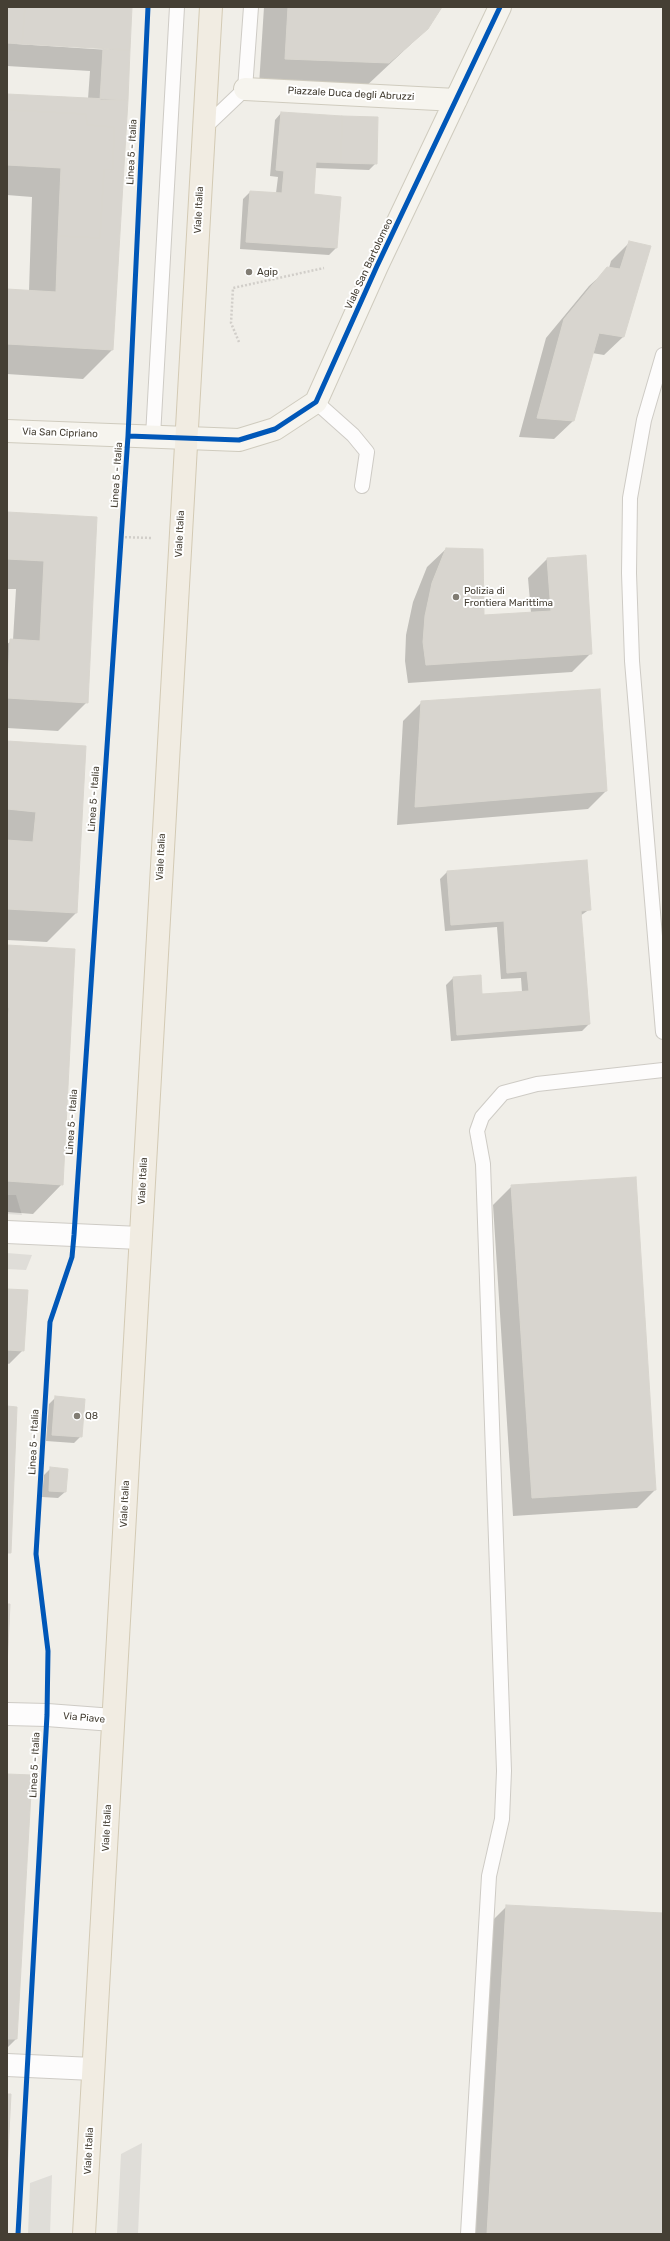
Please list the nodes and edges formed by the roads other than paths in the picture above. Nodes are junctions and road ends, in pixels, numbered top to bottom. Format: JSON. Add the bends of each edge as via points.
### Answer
{"nodes":[{"id":1,"x":177,"y":7,"type":"edge"},
{"id":2,"x":211,"y":7,"type":"edge"},
{"id":3,"x":251,"y":7,"type":"edge"},
{"id":4,"x":500,"y":7,"type":"edge"},
{"id":5,"x":245,"y":88,"type":"junction"},
{"id":6,"x":456,"y":100,"type":"junction"},
{"id":7,"x":204,"y":128,"type":"junction"},
{"id":8,"x":663,"y":355,"type":"edge"},
{"id":9,"x":316,"y":402,"type":"junction"},
{"id":10,"x":7,"y":431,"type":"edge"},
{"id":11,"x":153,"y":436,"type":"junction"},
{"id":12,"x":185,"y":437,"type":"junction"},
{"id":13,"x":362,"y":486,"type":"dead end"},
{"id":14,"x":663,"y":1032,"type":"edge"},
{"id":15,"x":663,"y":1070,"type":"edge"},
{"id":16,"x":7,"y":1232,"type":"edge"},
{"id":17,"x":140,"y":1238,"type":"junction"},
{"id":18,"x":7,"y":1714,"type":"edge"},
{"id":19,"x":113,"y":1720,"type":"junction"},
{"id":20,"x":7,"y":2065,"type":"edge"},
{"id":21,"x":93,"y":2070,"type":"junction"},
{"id":22,"x":84,"y":2234,"type":"edge"},
{"id":23,"x":468,"y":2234,"type":"edge"}],
"edges":[{"from":1,"to":11,"type":"lane"},
{"from":2,"to":7,"type":"main road","name":"Viale Italia"},
{"from":3,"to":5,"type":"lane"},
{"from":4,"to":6,"type":"main road","name":"Viale San Bartolomeo"},
{"from":5,"to":6,"type":"main road","name":"Piazzale Duca degli Abruzzi"},
{"from":5,"to":7,"type":"lane"},
{"from":6,"to":9,"type":"main road","name":"Viale San Bartolomeo"},
{"from":7,"to":12,"type":"main road","name":"Viale Italia"},
{"from":8,"to":14,"type":"lane","via":[[644,420],[630,498],[629,573],[632,660]]},
{"from":9,"to":12,"type":"main road","via":[[275,429],[239,440]]},
{"from":9,"to":13,"type":"lane","via":[[368,452]]},
{"from":10,"to":11,"type":"main road","name":"Via San Cipriano"},
{"from":11,"to":12,"type":"main road","name":"Via San Cipriano"},
{"from":12,"to":17,"type":"main road","name":"Viale Italia"},
{"from":15,"to":23,"type":"lane","via":[[537,1084],[502,1093],[482,1117],[477,1132],[483,1164],[504,1771],[502,1819],[489,1876]]},
{"from":16,"to":17,"type":"street"},
{"from":17,"to":19,"type":"main road","name":"Viale Italia"},
{"from":18,"to":19,"type":"street","name":"Via Piave"},
{"from":19,"to":21,"type":"main road","name":"Viale Italia"},
{"from":20,"to":21,"type":"street"},
{"from":21,"to":22,"type":"main road","name":"Viale Italia"}]}
